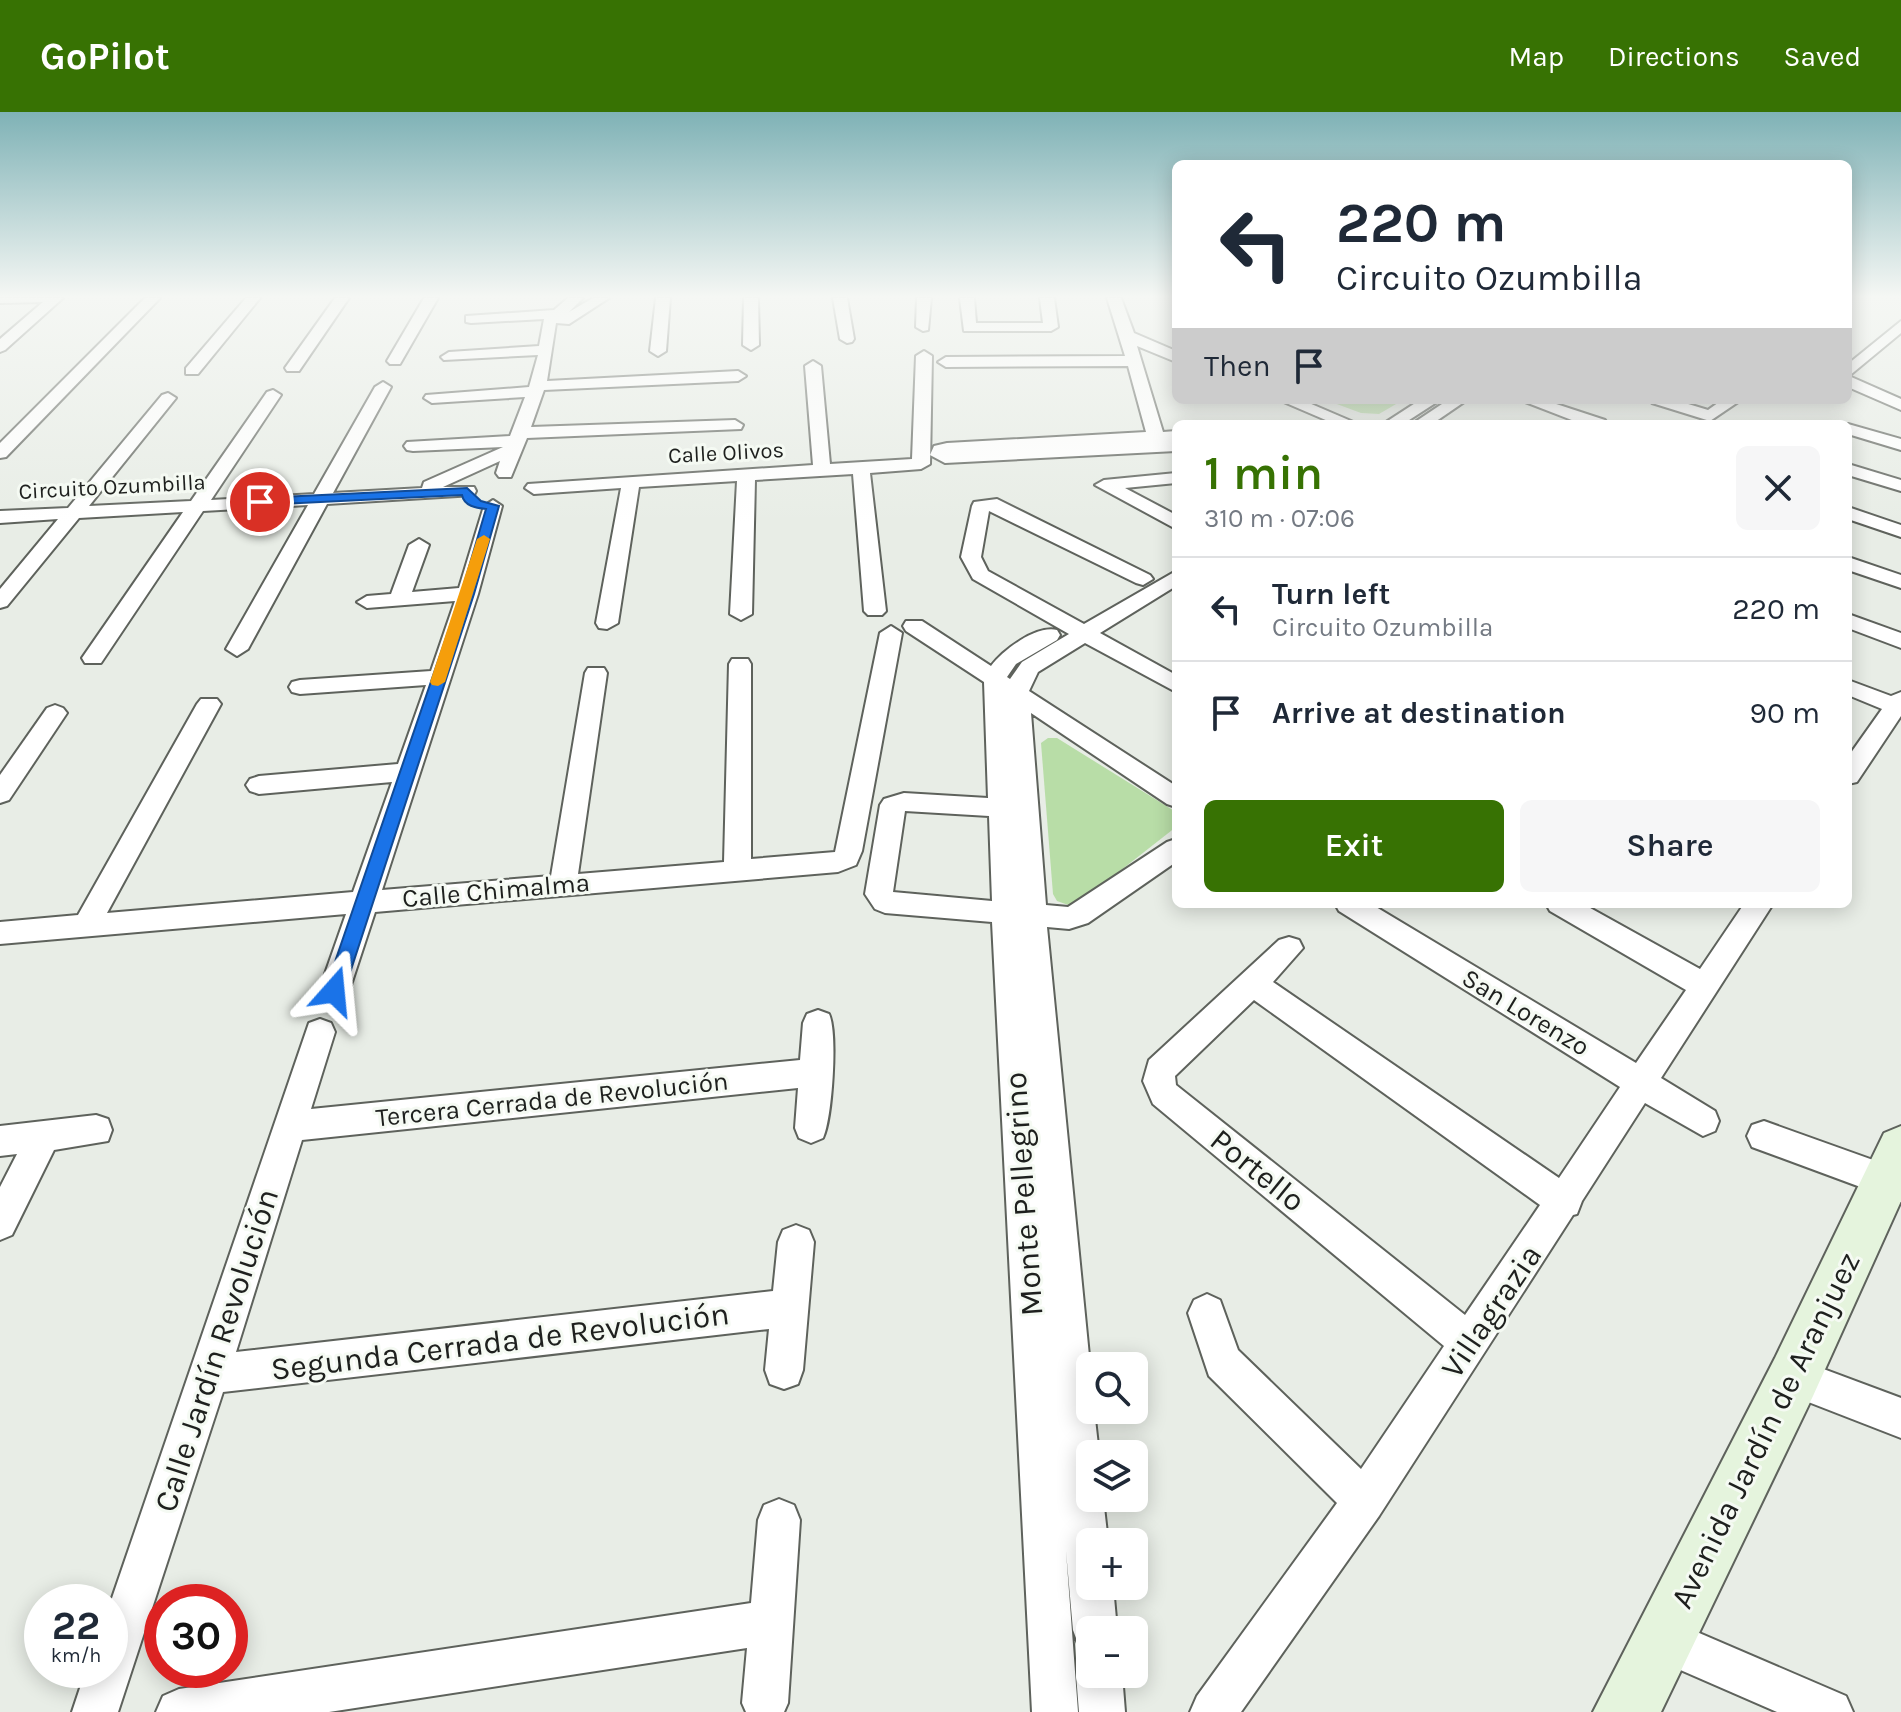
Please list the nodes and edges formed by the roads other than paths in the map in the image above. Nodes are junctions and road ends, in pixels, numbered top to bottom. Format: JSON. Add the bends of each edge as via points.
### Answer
{"nodes":[{"id":1,"x":79,"y":373,"type":"edge"},
{"id":2,"x":539,"y":373,"type":"edge"},
{"id":3,"x":814,"y":373,"type":"edge"},
{"id":4,"x":924,"y":373,"type":"edge"},
{"id":5,"x":1137,"y":373,"type":"edge"},
{"id":6,"x":738,"y":376,"type":"dead end"},
{"id":7,"x":1852,"y":383,"type":"edge"},
{"id":8,"x":383,"y":387,"type":"dead end"},
{"id":9,"x":535,"y":389,"type":"junction"},
{"id":10,"x":273,"y":395,"type":"dead end"},
{"id":11,"x":168,"y":398,"type":"dead end"},
{"id":12,"x":432,"y":398,"type":"dead end"},
{"id":13,"x":1301,"y":404,"type":"edge"},
{"id":14,"x":1322,"y":404,"type":"edge"},
{"id":15,"x":1540,"y":404,"type":"edge"},
{"id":16,"x":1671,"y":404,"type":"edge"},
{"id":17,"x":1727,"y":404,"type":"edge"},
{"id":18,"x":1901,"y":405,"type":"edge"},
{"id":19,"x":1440,"y":411,"type":"edge"},
{"id":20,"x":1356,"y":420,"type":"edge"},
{"id":21,"x":1359,"y":420,"type":"edge"},
{"id":22,"x":1406,"y":420,"type":"edge"},
{"id":23,"x":1587,"y":420,"type":"edge"},
{"id":24,"x":735,"y":425,"type":"dead end"},
{"id":25,"x":1852,"y":426,"type":"edge"},
{"id":26,"x":516,"y":441,"type":"junction"},
{"id":27,"x":1163,"y":443,"type":"edge"},
{"id":28,"x":1901,"y":445,"type":"edge"},
{"id":29,"x":413,"y":446,"type":"dead end"},
{"id":30,"x":0,"y":453,"type":"edge"},
{"id":31,"x":861,"y":468,"type":"junction"},
{"id":32,"x":822,"y":470,"type":"junction"},
{"id":33,"x":1852,"y":470,"type":"edge"},
{"id":34,"x":505,"y":473,"type":"junction"},
{"id":35,"x":746,"y":474,"type":"junction"},
{"id":36,"x":1172,"y":478,"type":"edge"},
{"id":37,"x":631,"y":481,"type":"junction"},
{"id":38,"x":1901,"y":486,"type":"edge"},
{"id":39,"x":467,"y":491,"type":"junction"},
{"id":40,"x":413,"y":492,"type":"junction"},
{"id":41,"x":322,"y":498,"type":"junction"},
{"id":42,"x":514,"y":499,"type":"junction"},
{"id":43,"x":199,"y":505,"type":"junction"},
{"id":44,"x":73,"y":513,"type":"junction"},
{"id":45,"x":1852,"y":514,"type":"edge"},
{"id":46,"x":0,"y":517,"type":"edge"},
{"id":47,"x":1172,"y":521,"type":"edge"},
{"id":48,"x":1901,"y":531,"type":"edge"},
{"id":49,"x":419,"y":545,"type":"dead end"},
{"id":50,"x":1172,"y":561,"type":"edge"},
{"id":51,"x":1852,"y":564,"type":"edge"},
{"id":52,"x":1172,"y":578,"type":"edge"},
{"id":53,"x":1901,"y":582,"type":"edge"},
{"id":54,"x":1149,"y":584,"type":"junction"},
{"id":55,"x":468,"y":594,"type":"junction"},
{"id":56,"x":1172,"y":597,"type":"edge"},
{"id":57,"x":399,"y":599,"type":"junction"},
{"id":58,"x":0,"y":602,"type":"edge"},
{"id":59,"x":367,"y":602,"type":"dead end"},
{"id":60,"x":875,"y":611,"type":"dead end"},
{"id":61,"x":741,"y":614,"type":"dead end"},
{"id":62,"x":1852,"y":622,"type":"edge"},
{"id":63,"x":607,"y":623,"type":"dead end"},
{"id":64,"x":1077,"y":628,"type":"junction"},
{"id":65,"x":1901,"y":641,"type":"edge"},
{"id":66,"x":237,"y":649,"type":"dead end"},
{"id":67,"x":93,"y":658,"type":"dead end"},
{"id":68,"x":740,"y":664,"type":"dead end"},
{"id":69,"x":596,"y":673,"type":"dead end"},
{"id":70,"x":439,"y":677,"type":"junction"},
{"id":71,"x":1172,"y":683,"type":"edge"},
{"id":72,"x":1006,"y":684,"type":"junction"},
{"id":73,"x":300,"y":687,"type":"dead end"},
{"id":74,"x":1852,"y":688,"type":"edge"},
{"id":75,"x":1899,"y":703,"type":"edge"},
{"id":76,"x":209,"y":704,"type":"dead end"},
{"id":77,"x":55,"y":713,"type":"dead end"},
{"id":78,"x":1852,"y":766,"type":"edge"},
{"id":79,"x":408,"y":772,"type":"junction"},
{"id":80,"x":259,"y":785,"type":"dead end"},
{"id":81,"x":0,"y":794,"type":"edge"},
{"id":82,"x":1172,"y":795,"type":"edge"},
{"id":83,"x":1002,"y":808,"type":"junction"},
{"id":84,"x":1172,"y":852,"type":"edge"},
{"id":85,"x":737,"y":869,"type":"junction"},
{"id":86,"x":563,"y":884,"type":"junction"},
{"id":87,"x":364,"y":900,"type":"junction"},
{"id":88,"x":1356,"y":908,"type":"edge"},
{"id":89,"x":1567,"y":908,"type":"edge"},
{"id":90,"x":1756,"y":908,"type":"edge"},
{"id":91,"x":1019,"y":914,"type":"junction"},
{"id":92,"x":86,"y":926,"type":"junction"},
{"id":93,"x":0,"y":933,"type":"edge"},
{"id":94,"x":1289,"y":948,"type":"dead end"},
{"id":95,"x":1252,"y":983,"type":"junction"},
{"id":96,"x":1703,"y":985,"type":"junction"},
{"id":97,"x":334,"y":991,"type":"dead end"},
{"id":98,"x":818,"y":1023,"type":"dead end"},
{"id":99,"x":320,"y":1032,"type":"dead end"},
{"id":100,"x":815,"y":1072,"type":"junction"},
{"id":101,"x":1640,"y":1082,"type":"junction"},
{"id":102,"x":1703,"y":1121,"type":"dead end"},
{"id":103,"x":290,"y":1126,"type":"junction"},
{"id":104,"x":811,"y":1128,"type":"dead end"},
{"id":105,"x":96,"y":1130,"type":"dead end"},
{"id":106,"x":1764,"y":1136,"type":"dead end"},
{"id":107,"x":43,"y":1137,"type":"junction"},
{"id":108,"x":0,"y":1141,"type":"edge"},
{"id":109,"x":1896,"y":1171,"type":"edge"},
{"id":110,"x":1565,"y":1202,"type":"junction"},
{"id":111,"x":0,"y":1223,"type":"edge"},
{"id":112,"x":796,"y":1242,"type":"dead end"},
{"id":113,"x":790,"y":1308,"type":"junction"},
{"id":114,"x":1207,"y":1313,"type":"dead end"},
{"id":115,"x":1469,"y":1342,"type":"junction"},
{"id":116,"x":784,"y":1370,"type":"dead end"},
{"id":117,"x":210,"y":1374,"type":"junction"},
{"id":118,"x":1794,"y":1377,"type":"junction"},
{"id":119,"x":1901,"y":1418,"type":"edge"},
{"id":120,"x":1364,"y":1501,"type":"junction"},
{"id":121,"x":779,"y":1520,"type":"dead end"},
{"id":122,"x":1085,"y":1528,"type":"edge"},
{"id":123,"x":128,"y":1616,"type":"edge"},
{"id":124,"x":772,"y":1622,"type":"junction"},
{"id":125,"x":1662,"y":1639,"type":"junction"},
{"id":126,"x":103,"y":1688,"type":"edge"},
{"id":127,"x":1100,"y":1688,"type":"edge"},
{"id":128,"x":765,"y":1703,"type":"dead end"},
{"id":129,"x":95,"y":1712,"type":"edge"},
{"id":130,"x":179,"y":1712,"type":"edge"},
{"id":131,"x":1055,"y":1712,"type":"edge"},
{"id":132,"x":1102,"y":1712,"type":"edge"},
{"id":133,"x":1213,"y":1712,"type":"edge"},
{"id":134,"x":1626,"y":1712,"type":"edge"},
{"id":135,"x":1830,"y":1712,"type":"edge"}],
"edges":[{"from":1,"to":30,"type":"street"},
{"from":2,"to":9,"type":"street"},
{"from":3,"to":32,"type":"street"},
{"from":4,"to":31,"type":"street","name":"Calle Olivos","via":[[921,464]]},
{"from":5,"to":27,"type":"street"},
{"from":6,"to":9,"type":"street"},
{"from":7,"to":18,"type":"street"},
{"from":8,"to":41,"type":"street"},
{"from":9,"to":12,"type":"street"},
{"from":9,"to":26,"type":"street"},
{"from":10,"to":43,"type":"street"},
{"from":11,"to":44,"type":"street"},
{"from":13,"to":20,"type":"street"},
{"from":14,"to":21,"type":"street"},
{"from":15,"to":23,"type":"street"},
{"from":16,"to":17,"type":"street","via":[[1710,416]]},
{"from":19,"to":22,"type":"street"},
{"from":24,"to":26,"type":"street"},
{"from":25,"to":28,"type":"street"},
{"from":26,"to":29,"type":"street"},
{"from":26,"to":34,"type":"street"},
{"from":26,"to":40,"type":"street"},
{"from":27,"to":27,"type":"street","via":[[947,448],[939,455],[945,458]]},
{"from":31,"to":32,"type":"street","name":"Calle Olivos"},
{"from":31,"to":60,"type":"street"},
{"from":32,"to":35,"type":"street","name":"Calle Olivos"},
{"from":33,"to":38,"type":"street"},
{"from":34,"to":39,"type":"street","via":[[474,483]]},
{"from":34,"to":42,"type":"street","via":[[532,480]]},
{"from":35,"to":37,"type":"street","name":"Calle Olivos"},
{"from":35,"to":61,"type":"street"},
{"from":36,"to":47,"type":"street","via":[[1104,485]]},
{"from":37,"to":42,"type":"street","name":"Calle Olivos"},
{"from":37,"to":63,"type":"street"},
{"from":39,"to":40,"type":"street","name":"Circuito Ozumbilla"},
{"from":39,"to":42,"type":"street","via":[[468,499],[478,504]]},
{"from":40,"to":41,"type":"street","name":"Circuito Ozumbilla"},
{"from":41,"to":43,"type":"street","name":"Circuito Ozumbilla"},
{"from":41,"to":66,"type":"street"},
{"from":42,"to":55,"type":"street"},
{"from":43,"to":44,"type":"street","name":"Circuito Ozumbilla"},
{"from":43,"to":67,"type":"street"},
{"from":44,"to":46,"type":"street","name":"Circuito Ozumbilla"},
{"from":44,"to":58,"type":"street"},
{"from":45,"to":48,"type":"street"},
{"from":49,"to":57,"type":"street"},
{"from":50,"to":54,"type":"street"},
{"from":51,"to":53,"type":"street"},
{"from":52,"to":54,"type":"street"},
{"from":54,"to":56,"type":"street"},
{"from":54,"to":64,"type":"street"},
{"from":54,"to":64,"type":"street","via":[[997,505],[981,506],[971,557],[980,575]]},
{"from":55,"to":57,"type":"street"},
{"from":55,"to":70,"type":"street"},
{"from":57,"to":59,"type":"street"},
{"from":62,"to":65,"type":"street"},
{"from":64,"to":71,"type":"street"},
{"from":64,"to":72,"type":"street"},
{"from":68,"to":85,"type":"street"},
{"from":69,"to":86,"type":"street"},
{"from":70,"to":73,"type":"street"},
{"from":70,"to":79,"type":"street"},
{"from":72,"to":82,"type":"street"},
{"from":72,"to":83,"type":"street","name":"Monte Pellegrino"},
{"from":72,"to":85,"type":"street","name":"Calle Chimalma","via":[[902,630],[847,858]]},
{"from":72,"to":91,"type":"street","name":"Monte Pellegrino","via":[[1030,851]]},
{"from":74,"to":75,"type":"street"},
{"from":75,"to":78,"type":"street"},
{"from":76,"to":92,"type":"street"},
{"from":77,"to":81,"type":"street"},
{"from":79,"to":80,"type":"street"},
{"from":79,"to":87,"type":"street"},
{"from":83,"to":91,"type":"street","name":"Monte Pellegrino"},
{"from":83,"to":91,"type":"street","via":[[893,805],[879,894],[885,902]]},
{"from":84,"to":91,"type":"street","via":[[1078,915]]},
{"from":85,"to":86,"type":"street","name":"Calle Chimalma"},
{"from":86,"to":87,"type":"street","name":"Calle Chimalma"},
{"from":87,"to":92,"type":"street","name":"Calle Chimalma"},
{"from":87,"to":97,"type":"street"},
{"from":88,"to":101,"type":"street","name":"San Lorenzo"},
{"from":89,"to":96,"type":"street"},
{"from":90,"to":96,"type":"street","name":"Villagrazia"},
{"from":91,"to":122,"type":"street","name":"Monte Pellegrino"},
{"from":91,"to":131,"type":"street","name":"Monte Pellegrino"},
{"from":92,"to":93,"type":"street","name":"Calle Chimalma"},
{"from":94,"to":95,"type":"street","name":"Portello"},
{"from":95,"to":110,"type":"street"},
{"from":95,"to":115,"type":"street","name":"Portello","via":[[1160,1070],[1164,1094]]},
{"from":96,"to":101,"type":"street","name":"Villagrazia"},
{"from":98,"to":100,"type":"street"},
{"from":99,"to":103,"type":"street","name":"Calle Jardín Revolución"},
{"from":100,"to":103,"type":"street","name":"Tercera Cerrada de Revolución"},
{"from":100,"to":104,"type":"street"},
{"from":101,"to":102,"type":"street","name":"San Lorenzo"},
{"from":101,"to":110,"type":"street","name":"Villagrazia"},
{"from":103,"to":117,"type":"street","name":"Calle Jardín Revolución"},
{"from":105,"to":107,"type":"street"},
{"from":106,"to":109,"type":"street"},
{"from":107,"to":108,"type":"street"},
{"from":107,"to":111,"type":"street"},
{"from":109,"to":118,"type":"street","name":"Avenida Jardín de Aranjuez"},
{"from":110,"to":115,"type":"street","name":"Villagrazia"},
{"from":112,"to":113,"type":"street"},
{"from":113,"to":116,"type":"street"},
{"from":113,"to":117,"type":"street","name":"Segunda Cerrada de Revolución"},
{"from":114,"to":120,"type":"street","via":[[1223,1362]]},
{"from":115,"to":120,"type":"street","name":"Villagrazia"},
{"from":117,"to":123,"type":"street","name":"Calle Jardín Revolución"},
{"from":118,"to":119,"type":"street"},
{"from":118,"to":125,"type":"street","name":"Avenida Jardín de Aranjuez"},
{"from":120,"to":133,"type":"street","name":"Villagrazia"},
{"from":121,"to":124,"type":"street"},
{"from":124,"to":128,"type":"street"},
{"from":124,"to":130,"type":"street"},
{"from":125,"to":134,"type":"street","name":"Avenida Jardín de Aranjuez"},
{"from":125,"to":135,"type":"street"},
{"from":126,"to":129,"type":"street","name":"Calle Jardín Revolución"},
{"from":127,"to":132,"type":"street"}]}
